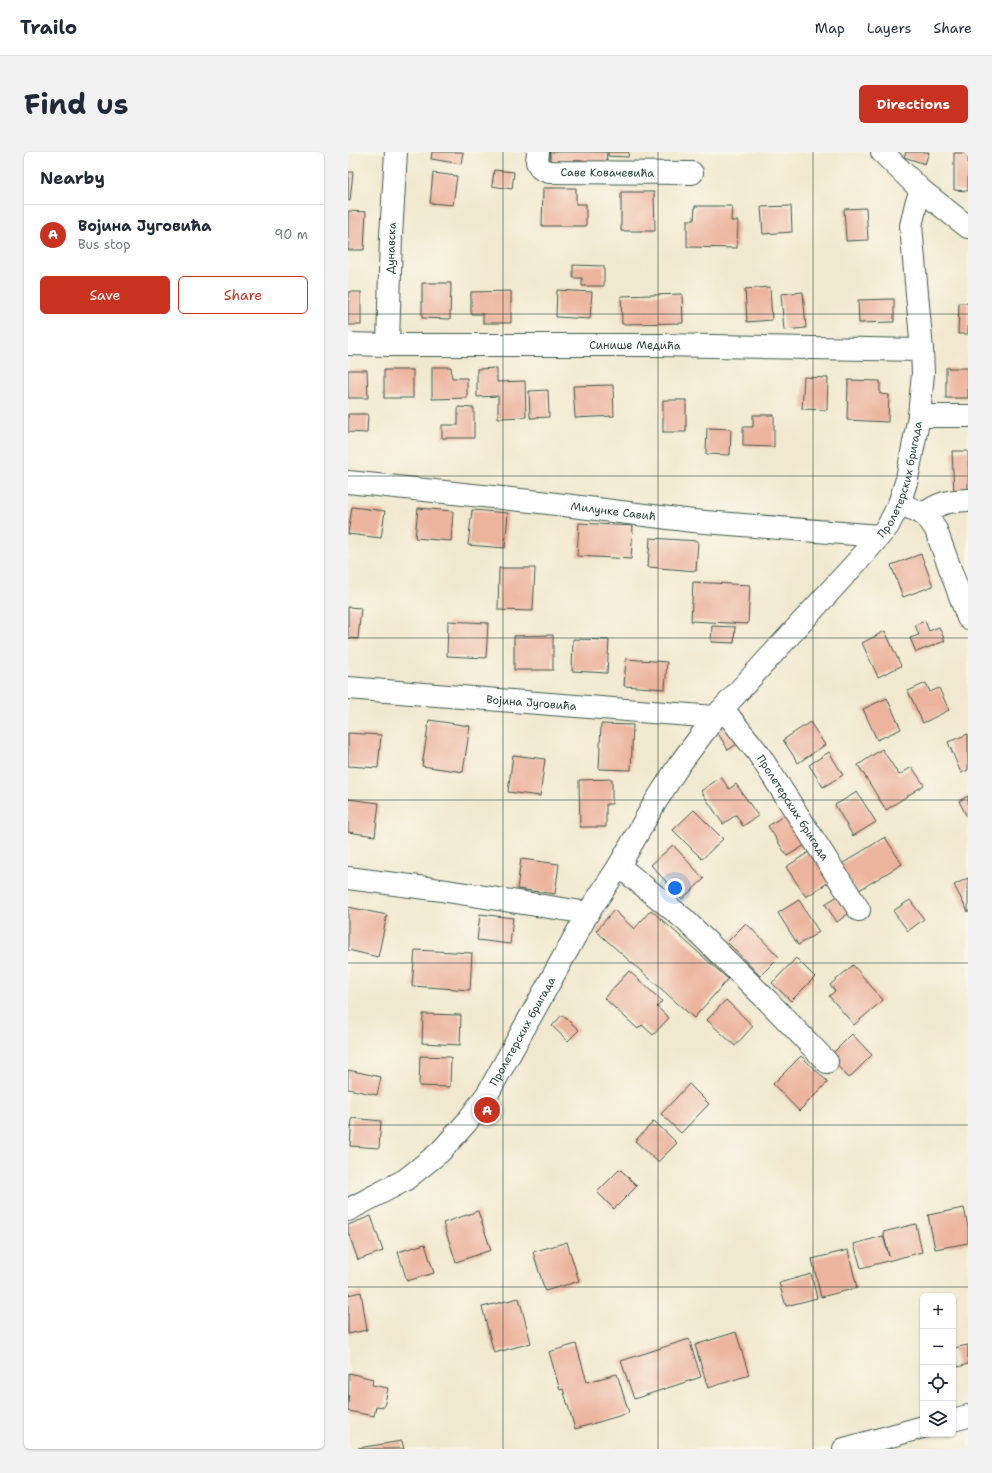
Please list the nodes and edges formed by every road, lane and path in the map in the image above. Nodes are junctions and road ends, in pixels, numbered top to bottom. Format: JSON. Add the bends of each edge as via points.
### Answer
{"nodes":[{"id":1,"x":396,"y":152,"type":"edge"},
{"id":2,"x":538,"y":152,"type":"edge"},
{"id":3,"x":882,"y":152,"type":"edge"},
{"id":4,"x":692,"y":173,"type":"dead end"},
{"id":5,"x":921,"y":190,"type":"junction"},
{"id":6,"x":968,"y":227,"type":"edge"},
{"id":7,"x":348,"y":344,"type":"edge"},
{"id":8,"x":388,"y":345,"type":"junction"},
{"id":9,"x":922,"y":350,"type":"junction"},
{"id":10,"x":919,"y":416,"type":"junction"},
{"id":11,"x":968,"y":416,"type":"edge"},
{"id":12,"x":348,"y":482,"type":"edge"},
{"id":13,"x":968,"y":500,"type":"edge"},
{"id":14,"x":899,"y":504,"type":"junction"},
{"id":15,"x":924,"y":514,"type":"junction"},
{"id":16,"x":879,"y":536,"type":"junction"},
{"id":17,"x":968,"y":618,"type":"edge"},
{"id":18,"x":348,"y":688,"type":"edge"},
{"id":19,"x":719,"y":713,"type":"junction"},
{"id":20,"x":619,"y":866,"type":"junction"},
{"id":21,"x":348,"y":878,"type":"edge"},
{"id":22,"x":859,"y":910,"type":"dead end"},
{"id":23,"x":588,"y":913,"type":"junction"},
{"id":24,"x":827,"y":1062,"type":"dead end"},
{"id":25,"x":348,"y":1210,"type":"edge"},
{"id":26,"x":968,"y":1416,"type":"edge"},
{"id":27,"x":956,"y":1419,"type":"edge"},
{"id":28,"x":920,"y":1428,"type":"edge"},
{"id":29,"x":844,"y":1449,"type":"edge"}],
"edges":[{"from":1,"to":8,"type":"street","name":"Дунавска"},
{"from":2,"to":4,"type":"street","name":"Саве Ковачевића","via":[[537,162],[541,169],[549,172]]},
{"from":3,"to":5,"type":"street"},
{"from":5,"to":6,"type":"street"},
{"from":5,"to":9,"type":"street","name":"Пролетерских бригада","via":[[912,226]]},
{"from":7,"to":8,"type":"street","name":"Синише Медића"},
{"from":8,"to":9,"type":"street","name":"Синише Медића","via":[[657,345]]},
{"from":9,"to":10,"type":"street","name":"Пролетерских бригада","via":[[923,373]]},
{"from":10,"to":11,"type":"street"},
{"from":10,"to":14,"type":"street","name":"Пролетерских бригада","via":[[907,479]]},
{"from":12,"to":16,"type":"street","name":"Милунке Савић","via":[[693,521]]},
{"from":13,"to":15,"type":"street","via":[[944,502]]},
{"from":14,"to":15,"type":"street"},
{"from":14,"to":16,"type":"street","name":"Пролетерских бригада","via":[[888,526]]},
{"from":15,"to":17,"type":"street","via":[[936,530]]},
{"from":16,"to":19,"type":"street","name":"Пролетерских бригада"},
{"from":18,"to":19,"type":"street","name":"Војина Југовића"},
{"from":19,"to":20,"type":"street","name":"Пролетерских бригада","via":[[679,765]]},
{"from":19,"to":22,"type":"street","name":"Пролетерских бригада","via":[[758,753]]},
{"from":20,"to":23,"type":"street","name":"Пролетерских бригада"},
{"from":20,"to":24,"type":"street","via":[[684,919]]},
{"from":21,"to":23,"type":"street"},
{"from":23,"to":25,"type":"street","name":"Пролетерских бригада","via":[[488,1092],[466,1123],[440,1152],[405,1180]]},
{"from":26,"to":27,"type":"street"},
{"from":28,"to":29,"type":"street"}]}
